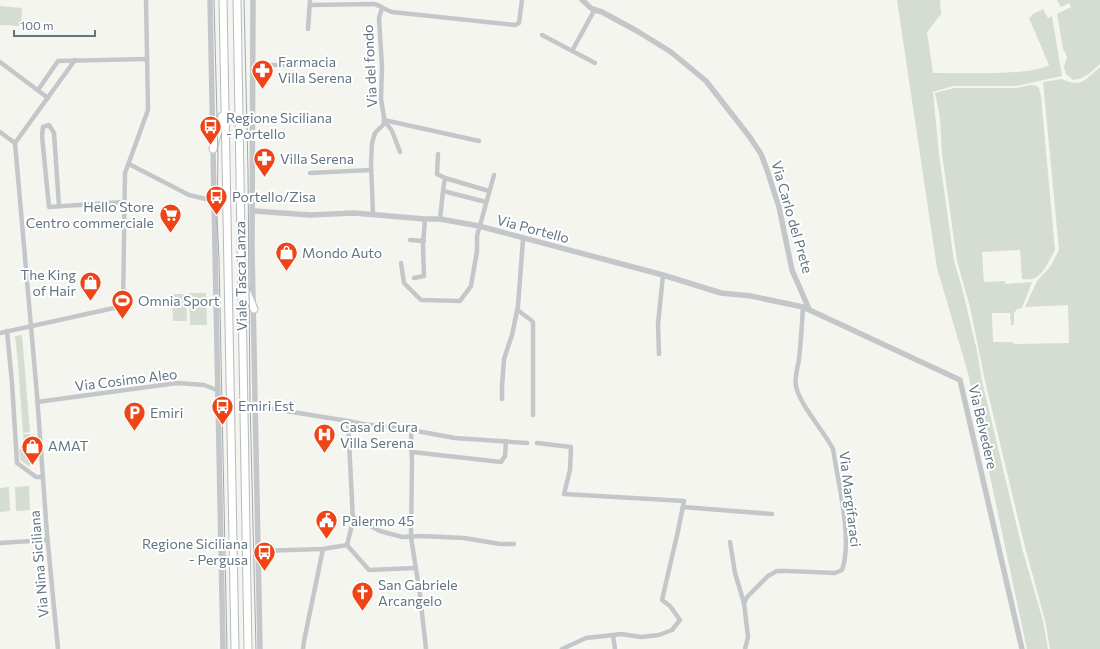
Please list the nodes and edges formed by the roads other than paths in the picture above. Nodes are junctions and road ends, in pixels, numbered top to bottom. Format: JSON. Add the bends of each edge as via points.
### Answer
{"nodes":[{"id":1,"x":146,"y":0,"type":"edge"},
{"id":2,"x":210,"y":0,"type":"edge"},
{"id":3,"x":223,"y":0,"type":"edge"},
{"id":4,"x":237,"y":0,"type":"edge"},
{"id":5,"x":253,"y":0,"type":"edge"},
{"id":6,"x":522,"y":0,"type":"edge"},
{"id":7,"x":582,"y":0,"type":"edge"},
{"id":8,"x":310,"y":2,"type":"edge"},
{"id":9,"x":382,"y":8,"type":"junction"},
{"id":10,"x":595,"y":9,"type":"junction"},
{"id":11,"x":308,"y":29,"type":"dead end"},
{"id":12,"x":542,"y":35,"type":"dead end"},
{"id":13,"x":572,"y":51,"type":"junction"},
{"id":14,"x":147,"y":59,"type":"junction"},
{"id":15,"x":75,"y":60,"type":"junction"},
{"id":16,"x":0,"y":62,"type":"edge"},
{"id":17,"x":595,"y":63,"type":"dead end"},
{"id":18,"x":252,"y":65,"type":"junction"},
{"id":19,"x":310,"y":65,"type":"dead end"},
{"id":20,"x":38,"y":90,"type":"junction"},
{"id":21,"x":48,"y":98,"type":"junction"},
{"id":22,"x":224,"y":108,"type":"junction"},
{"id":23,"x":384,"y":122,"type":"junction"},
{"id":24,"x":0,"y":132,"type":"edge"},
{"id":25,"x":479,"y":140,"type":"dead end"},
{"id":26,"x":15,"y":143,"type":"junction"},
{"id":27,"x":214,"y":150,"type":"junction"},
{"id":28,"x":400,"y":152,"type":"dead end"},
{"id":29,"x":438,"y":154,"type":"dead end"},
{"id":30,"x":129,"y":164,"type":"junction"},
{"id":31,"x":371,"y":170,"type":"junction"},
{"id":32,"x":310,"y":173,"type":"dead end"},
{"id":33,"x":494,"y":175,"type":"dead end"},
{"id":34,"x":445,"y":178,"type":"junction"},
{"id":35,"x":443,"y":191,"type":"junction"},
{"id":36,"x":489,"y":191,"type":"junction"},
{"id":37,"x":214,"y":201,"type":"junction"},
{"id":38,"x":124,"y":202,"type":"junction"},
{"id":39,"x":486,"y":202,"type":"junction"},
{"id":40,"x":59,"y":206,"type":"junction"},
{"id":41,"x":252,"y":211,"type":"junction"},
{"id":42,"x":373,"y":215,"type":"junction"},
{"id":43,"x":440,"y":219,"type":"junction"},
{"id":44,"x":425,"y":221,"type":"junction"},
{"id":45,"x":479,"y":226,"type":"junction"},
{"id":46,"x":523,"y":239,"type":"junction"},
{"id":47,"x":410,"y":240,"type":"dead end"},
{"id":48,"x":424,"y":241,"type":"junction"},
{"id":49,"x":401,"y":263,"type":"dead end"},
{"id":50,"x":663,"y":275,"type":"junction"},
{"id":51,"x":414,"y":278,"type":"dead end"},
{"id":52,"x":241,"y":280,"type":"junction"},
{"id":53,"x":802,"y":306,"type":"junction"},
{"id":54,"x":254,"y":309,"type":"junction"},
{"id":55,"x":809,"y":309,"type":"junction"},
{"id":56,"x":518,"y":310,"type":"junction"},
{"id":57,"x":31,"y":325,"type":"junction"},
{"id":58,"x":7,"y":331,"type":"junction"},
{"id":59,"x":0,"y":333,"type":"edge"},
{"id":60,"x":659,"y":354,"type":"dead end"},
{"id":61,"x":217,"y":390,"type":"junction"},
{"id":62,"x":502,"y":399,"type":"dead end"},
{"id":63,"x":37,"y":402,"type":"junction"},
{"id":64,"x":255,"y":406,"type":"junction"},
{"id":65,"x":533,"y":415,"type":"dead end"},
{"id":66,"x":348,"y":421,"type":"junction"},
{"id":67,"x":411,"y":430,"type":"junction"},
{"id":68,"x":506,"y":441,"type":"junction"},
{"id":69,"x":527,"y":443,"type":"dead end"},
{"id":70,"x":537,"y":443,"type":"dead end"},
{"id":71,"x":412,"y":452,"type":"junction"},
{"id":72,"x":42,"y":477,"type":"junction"},
{"id":73,"x":683,"y":507,"type":"junction"},
{"id":74,"x":772,"y":514,"type":"dead end"},
{"id":75,"x":352,"y":517,"type":"junction"},
{"id":76,"x":411,"y":537,"type":"junction"},
{"id":77,"x":47,"y":540,"type":"junction"},
{"id":78,"x":730,"y":542,"type":"dead end"},
{"id":79,"x":0,"y":543,"type":"edge"},
{"id":80,"x":514,"y":544,"type":"dead end"},
{"id":81,"x":347,"y":545,"type":"junction"},
{"id":82,"x":323,"y":549,"type":"junction"},
{"id":83,"x":258,"y":551,"type":"junction"},
{"id":84,"x":415,"y":568,"type":"junction"},
{"id":85,"x":744,"y":603,"type":"junction"},
{"id":86,"x":613,"y":635,"type":"junction"},
{"id":87,"x":571,"y":647,"type":"edge"},
{"id":88,"x":58,"y":649,"type":"edge"},
{"id":89,"x":223,"y":649,"type":"edge"},
{"id":90,"x":235,"y":649,"type":"edge"},
{"id":91,"x":248,"y":649,"type":"edge"},
{"id":92,"x":260,"y":649,"type":"edge"},
{"id":93,"x":303,"y":649,"type":"edge"},
{"id":94,"x":426,"y":649,"type":"edge"},
{"id":95,"x":562,"y":649,"type":"edge"},
{"id":96,"x":615,"y":649,"type":"edge"},
{"id":97,"x":745,"y":649,"type":"edge"},
{"id":98,"x":1022,"y":649,"type":"edge"}],
"edges":[{"from":1,"to":14,"type":"street"},
{"from":2,"to":27,"type":"street"},
{"from":3,"to":22,"type":"main road"},
{"from":4,"to":52,"type":"main road"},
{"from":5,"to":18,"type":"street","name":"Viale Tasca Lanza"},
{"from":6,"to":9,"type":"street","via":[[517,25],[392,12]]},
{"from":7,"to":10,"type":"street","name":"Via Carlo del Prete"},
{"from":8,"to":9,"type":"street","via":[[374,4]]},
{"from":8,"to":11,"type":"street"},
{"from":9,"to":23,"type":"street","name":"Via del fondo","via":[[379,18]]},
{"from":10,"to":13,"type":"street"},
{"from":10,"to":55,"type":"street","name":"Via Carlo del Prete","via":[[671,52],[706,81],[749,136],[761,154],[767,170],[779,207],[792,270]]},
{"from":12,"to":13,"type":"street"},
{"from":13,"to":17,"type":"street"},
{"from":14,"to":15,"type":"street"},
{"from":14,"to":30,"type":"street","via":[[148,110]]},
{"from":15,"to":20,"type":"street","via":[[58,61]]},
{"from":15,"to":21,"type":"street"},
{"from":16,"to":20,"type":"street"},
{"from":18,"to":19,"type":"street"},
{"from":18,"to":41,"type":"street","name":"Viale Tasca Lanza"},
{"from":20,"to":21,"type":"street"},
{"from":21,"to":26,"type":"street"},
{"from":22,"to":27,"type":"main road"},
{"from":22,"to":90,"type":"main road"},
{"from":23,"to":25,"type":"street"},
{"from":23,"to":28,"type":"street","via":[[389,126]]},
{"from":23,"to":31,"type":"street","via":[[375,133],[372,143]]},
{"from":24,"to":26,"type":"street"},
{"from":26,"to":57,"type":"street","name":"Via Nina Siciliana"},
{"from":27,"to":37,"type":"street"},
{"from":29,"to":34,"type":"street","via":[[437,174]]},
{"from":30,"to":37,"type":"street","via":[[188,195]]},
{"from":30,"to":38,"type":"street","via":[[125,173]]},
{"from":31,"to":32,"type":"street"},
{"from":31,"to":42,"type":"street"},
{"from":33,"to":36,"type":"street"},
{"from":34,"to":35,"type":"street"},
{"from":34,"to":36,"type":"street"},
{"from":35,"to":39,"type":"street"},
{"from":35,"to":43,"type":"street"},
{"from":36,"to":39,"type":"street"},
{"from":37,"to":61,"type":"street"},
{"from":38,"to":40,"type":"street"},
{"from":38,"to":57,"type":"street","via":[[123,306]]},
{"from":39,"to":45,"type":"street"},
{"from":40,"to":40,"type":"street","via":[[49,207],[42,136],[43,127],[49,125],[54,133]]},
{"from":41,"to":42,"type":"street","name":"Via Portello","via":[[310,215]]},
{"from":41,"to":54,"type":"street","name":"Viale Tasca Lanza"},
{"from":42,"to":44,"type":"street","name":"Via Portello"},
{"from":43,"to":44,"type":"street","name":"Via Portello"},
{"from":43,"to":45,"type":"street","name":"Via Portello"},
{"from":44,"to":48,"type":"street"},
{"from":45,"to":46,"type":"street","name":"Via Portello"},
{"from":45,"to":49,"type":"street","via":[[471,286],[460,300],[421,300],[404,283]]},
{"from":46,"to":50,"type":"street","name":"Via Portello"},
{"from":46,"to":56,"type":"street"},
{"from":47,"to":48,"type":"street"},
{"from":48,"to":51,"type":"street","via":[[424,276]]},
{"from":50,"to":53,"type":"street","name":"Via Portello","via":[[721,293]]},
{"from":50,"to":60,"type":"street","via":[[658,324]]},
{"from":52,"to":54,"type":"main road"},
{"from":52,"to":91,"type":"main road"},
{"from":53,"to":55,"type":"street","name":"Via Belvedere"},
{"from":53,"to":85,"type":"street","name":"Via Margifaraci","via":[[795,385],[799,396],[833,449],[846,542],[845,562],[842,570],[835,573],[777,572],[768,576]]},
{"from":54,"to":64,"type":"street","name":"Viale Tasca Lanza"},
{"from":55,"to":98,"type":"street","name":"Via Belvedere","via":[[960,380]]},
{"from":56,"to":62,"type":"street","via":[[504,359]]},
{"from":56,"to":65,"type":"street","via":[[533,322]]},
{"from":57,"to":58,"type":"street"},
{"from":57,"to":63,"type":"street","name":"Via Nina Siciliana"},
{"from":58,"to":59,"type":"street"},
{"from":58,"to":72,"type":"street","via":[[17,464],[36,477]]},
{"from":61,"to":63,"type":"street","name":"Via Cosimo Aleo","via":[[204,385],[177,383]]},
{"from":61,"to":89,"type":"street"},
{"from":63,"to":72,"type":"street","name":"Via Nina Siciliana"},
{"from":64,"to":66,"type":"street"},
{"from":64,"to":83,"type":"street","name":"Viale Tasca Lanza"},
{"from":66,"to":67,"type":"street"},
{"from":66,"to":75,"type":"street"},
{"from":67,"to":68,"type":"street","via":[[454,438]]},
{"from":67,"to":71,"type":"street"},
{"from":68,"to":69,"type":"street"},
{"from":68,"to":71,"type":"street","via":[[505,456],[501,462]]},
{"from":70,"to":73,"type":"street","via":[[571,447],[570,470],[564,494],[684,501]]},
{"from":71,"to":76,"type":"street"},
{"from":72,"to":77,"type":"street","name":"Via Nina Siciliana"},
{"from":73,"to":74,"type":"street"},
{"from":73,"to":86,"type":"street","via":[[662,600],[680,620],[672,630],[660,635]]},
{"from":75,"to":76,"type":"street","via":[[380,530]]},
{"from":75,"to":81,"type":"street"},
{"from":76,"to":80,"type":"street","via":[[464,538]]},
{"from":76,"to":84,"type":"street"},
{"from":77,"to":79,"type":"street"},
{"from":77,"to":88,"type":"street","name":"Via Nina Siciliana"},
{"from":78,"to":85,"type":"street","via":[[735,573]]},
{"from":81,"to":82,"type":"street"},
{"from":81,"to":84,"type":"street","via":[[369,570]]},
{"from":82,"to":83,"type":"street"},
{"from":82,"to":93,"type":"street"},
{"from":83,"to":92,"type":"street","name":"Viale Tasca Lanza"},
{"from":84,"to":94,"type":"street"},
{"from":85,"to":97,"type":"street","via":[[748,636]]},
{"from":86,"to":87,"type":"street","via":[[586,638]]},
{"from":86,"to":96,"type":"street"},
{"from":87,"to":95,"type":"street"}]}
